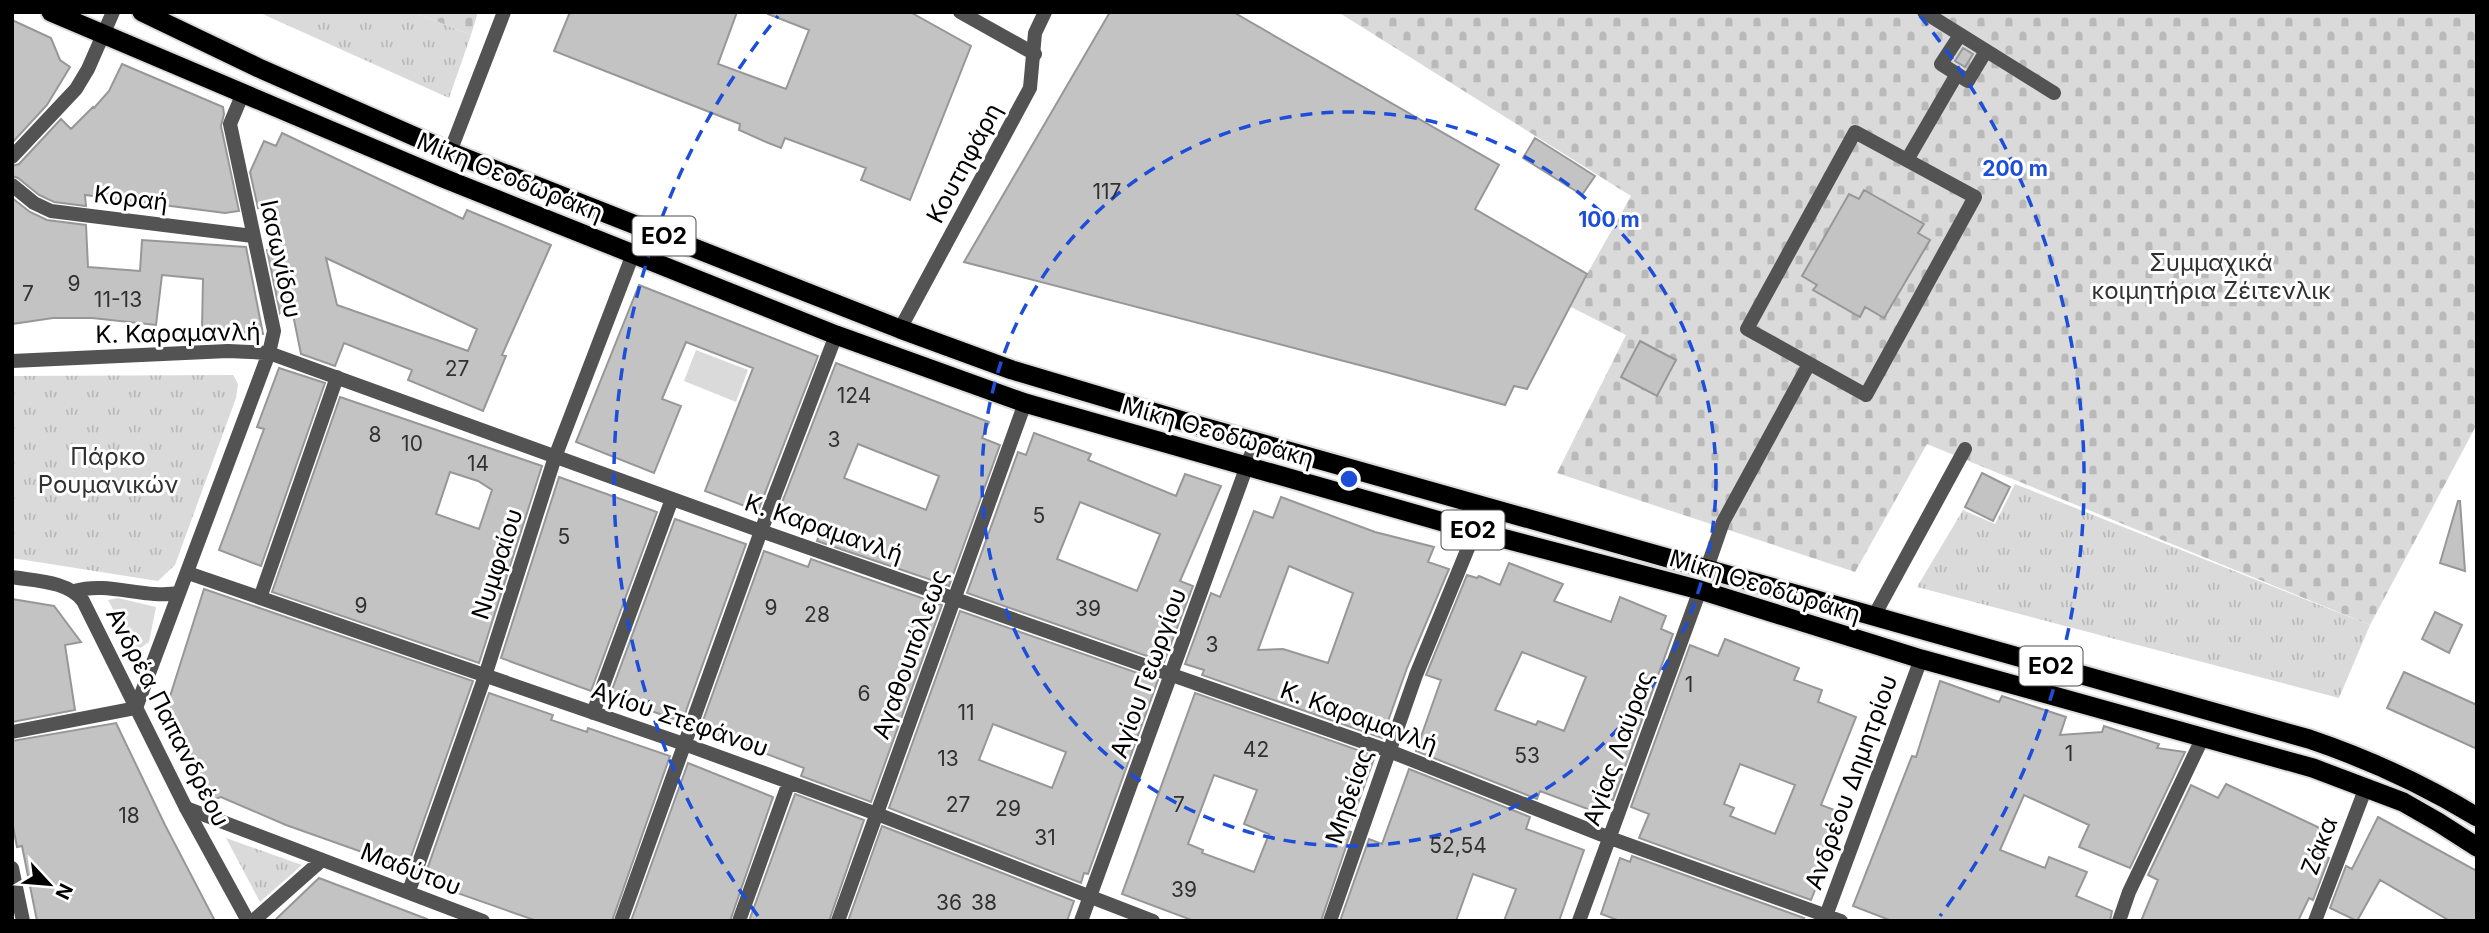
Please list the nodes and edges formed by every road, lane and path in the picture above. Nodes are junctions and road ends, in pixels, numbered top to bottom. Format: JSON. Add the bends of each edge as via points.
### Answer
{"nodes":[{"id":1,"x":51,"y":12,"type":"edge"},
{"id":2,"x":113,"y":12,"type":"edge"},
{"id":3,"x":142,"y":12,"type":"edge"},
{"id":4,"x":504,"y":12,"type":"edge"},
{"id":5,"x":960,"y":12,"type":"edge"},
{"id":6,"x":1045,"y":12,"type":"edge"},
{"id":7,"x":1924,"y":12,"type":"edge"},
{"id":8,"x":104,"y":34,"type":"junction"},
{"id":9,"x":1959,"y":35,"type":"junction"},
{"id":10,"x":1986,"y":51,"type":"junction"},
{"id":11,"x":1035,"y":54,"type":"junction"},
{"id":12,"x":1957,"y":74,"type":"junction"},
{"id":13,"x":243,"y":93,"type":"junction"},
{"id":14,"x":2054,"y":93,"type":"dead end"},
{"id":15,"x":450,"y":152,"type":"junction"},
{"id":16,"x":12,"y":157,"type":"edge"},
{"id":17,"x":1907,"y":160,"type":"junction"},
{"id":18,"x":12,"y":185,"type":"edge"},
{"id":19,"x":253,"y":236,"type":"junction"},
{"id":20,"x":634,"y":254,"type":"junction"},
{"id":21,"x":900,"y":329,"type":"junction"},
{"id":22,"x":836,"y":335,"type":"junction"},
{"id":23,"x":269,"y":353,"type":"junction"},
{"id":24,"x":12,"y":361,"type":"edge"},
{"id":25,"x":1810,"y":364,"type":"junction"},
{"id":26,"x":337,"y":377,"type":"junction"},
{"id":27,"x":1025,"y":403,"type":"junction"},
{"id":28,"x":1256,"y":441,"type":"junction"},
{"id":29,"x":1965,"y":449,"type":"dead end"},
{"id":30,"x":555,"y":457,"type":"junction"},
{"id":31,"x":1247,"y":466,"type":"junction"},
{"id":32,"x":672,"y":499,"type":"junction"},
{"id":33,"x":761,"y":531,"type":"junction"},
{"id":34,"x":1475,"y":531,"type":"junction"},
{"id":35,"x":1707,"y":568,"type":"junction"},
{"id":36,"x":188,"y":573,"type":"junction"},
{"id":37,"x":12,"y":577,"type":"edge"},
{"id":38,"x":1700,"y":590,"type":"junction"},
{"id":39,"x":74,"y":591,"type":"junction"},
{"id":40,"x":179,"y":593,"type":"junction"},
{"id":41,"x":955,"y":597,"type":"junction"},
{"id":42,"x":260,"y":598,"type":"junction"},
{"id":43,"x":1874,"y":616,"type":"junction"},
{"id":44,"x":1921,"y":659,"type":"junction"},
{"id":45,"x":1172,"y":674,"type":"junction"},
{"id":46,"x":485,"y":676,"type":"junction"},
{"id":47,"x":136,"y":708,"type":"junction"},
{"id":48,"x":593,"y":713,"type":"junction"},
{"id":49,"x":12,"y":732,"type":"edge"},
{"id":50,"x":2203,"y":737,"type":"junction"},
{"id":51,"x":684,"y":744,"type":"junction"},
{"id":52,"x":1389,"y":751,"type":"junction"},
{"id":53,"x":789,"y":782,"type":"junction"},
{"id":54,"x":2366,"y":787,"type":"junction"},
{"id":55,"x":186,"y":808,"type":"junction"},
{"id":56,"x":877,"y":814,"type":"junction"},
{"id":57,"x":2477,"y":817,"type":"edge"},
{"id":58,"x":1609,"y":838,"type":"junction"},
{"id":59,"x":2477,"y":847,"type":"edge"},
{"id":60,"x":322,"y":860,"type":"junction"},
{"id":61,"x":12,"y":868,"type":"edge"},
{"id":62,"x":409,"y":891,"type":"junction"},
{"id":63,"x":1091,"y":896,"type":"junction"},
{"id":64,"x":1825,"y":918,"type":"edge"},
{"id":65,"x":23,"y":921,"type":"edge"},
{"id":66,"x":248,"y":921,"type":"edge"},
{"id":67,"x":253,"y":921,"type":"edge"},
{"id":68,"x":484,"y":921,"type":"edge"},
{"id":69,"x":621,"y":921,"type":"edge"},
{"id":70,"x":739,"y":921,"type":"edge"},
{"id":71,"x":838,"y":921,"type":"edge"},
{"id":72,"x":1082,"y":921,"type":"edge"},
{"id":73,"x":1153,"y":921,"type":"edge"},
{"id":74,"x":1330,"y":921,"type":"edge"},
{"id":75,"x":1579,"y":921,"type":"edge"},
{"id":76,"x":1841,"y":921,"type":"edge"},
{"id":77,"x":2119,"y":921,"type":"edge"},
{"id":78,"x":2315,"y":921,"type":"edge"}],
"edges":[{"from":1,"to":8,"type":"highway","name":"Μίκη Θεοδωράκη","number":"ΕΟ2"},
{"from":2,"to":8,"type":"street"},
{"from":3,"to":15,"type":"highway","name":"Μίκη Θεοδωράκη","number":"ΕΟ2"},
{"from":4,"to":15,"type":"street"},
{"from":5,"to":11,"type":"street"},
{"from":6,"to":11,"type":"street","name":"Κουτηφάρη","via":[[1035,33]]},
{"from":7,"to":9,"type":"street"},
{"from":8,"to":13,"type":"highway","name":"Μίκη Θεοδωράκη","number":"ΕΟ2"},
{"from":8,"to":16,"type":"street","via":[[76,89]]},
{"from":9,"to":10,"type":"street"},
{"from":9,"to":12,"type":"street","via":[[1941,64]]},
{"from":10,"to":12,"type":"street","via":[[1968,81]]},
{"from":10,"to":14,"type":"street"},
{"from":11,"to":21,"type":"street","name":"Κουτηφάρη","via":[[1030,88]]},
{"from":12,"to":17,"type":"street"},
{"from":13,"to":19,"type":"street","name":"Ιασωνίδου","via":[[230,124]]},
{"from":13,"to":20,"type":"highway","name":"Μίκη Θεοδωράκη","number":"ΕΟ2"},
{"from":15,"to":21,"type":"highway","name":"Μίκη Θεοδωράκη","number":"ΕΟ2"},
{"from":17,"to":25,"type":"street","via":[[1855,132],[1747,330]]},
{"from":17,"to":25,"type":"street","via":[[1975,198],[1866,395]]},
{"from":18,"to":19,"type":"street","name":"Κοραή","via":[[51,211]]},
{"from":19,"to":23,"type":"street","name":"Ιασωνίδου","via":[[274,331]]},
{"from":20,"to":22,"type":"highway","name":"Μίκη Θεοδωράκη","number":"ΕΟ2"},
{"from":20,"to":30,"type":"street","name":"Νυμφαίου"},
{"from":21,"to":28,"type":"highway","name":"Μίκη Θεοδωράκη","number":"ΕΟ2","via":[[1012,370]]},
{"from":22,"to":27,"type":"highway","name":"Μίκη Θεοδωράκη","number":"ΕΟ2"},
{"from":22,"to":33,"type":"street"},
{"from":23,"to":24,"type":"street","name":"Κ. Καραμανλή"},
{"from":23,"to":26,"type":"street","name":"Κ. Καραμανλή"},
{"from":23,"to":36,"type":"street","name":"Ιασωνίδου"},
{"from":25,"to":35,"type":"street","via":[[1723,522]]},
{"from":26,"to":30,"type":"street","name":"Κ. Καραμανλή"},
{"from":26,"to":42,"type":"street"},
{"from":27,"to":31,"type":"highway","name":"Μίκη Θεοδωράκη","number":"ΕΟ2"},
{"from":27,"to":41,"type":"street","name":"Αγαθουπόλεως"},
{"from":28,"to":31,"type":"street","name":"Αγίου Γεωργίου"},
{"from":28,"to":35,"type":"highway","name":"Μίκη Θεοδωράκη","number":"ΕΟ2"},
{"from":29,"to":43,"type":"street"},
{"from":30,"to":32,"type":"street","name":"Κ. Καραμανλή"},
{"from":30,"to":46,"type":"street","name":"Νυμφαίου"},
{"from":31,"to":34,"type":"highway","name":"Μίκη Θεοδωράκη","number":"ΕΟ2"},
{"from":31,"to":45,"type":"street","name":"Αγίου Γεωργίου"},
{"from":32,"to":33,"type":"street","name":"Κ. Καραμανλή"},
{"from":32,"to":48,"type":"street"},
{"from":33,"to":41,"type":"street","name":"Κ. Καραμανλή"},
{"from":33,"to":51,"type":"street"},
{"from":34,"to":38,"type":"highway","name":"Μίκη Θεοδωράκη","number":"ΕΟ2"},
{"from":34,"to":52,"type":"street","name":"Μηδείας"},
{"from":35,"to":43,"type":"highway","name":"Μίκη Θεοδωράκη","number":"ΕΟ2"},
{"from":36,"to":40,"type":"street","name":"Ιασωνίδου"},
{"from":36,"to":42,"type":"street","name":"Αγίου Στεφάνου"},
{"from":37,"to":39,"type":"street","name":"Ανδρέα Παπανδρέου"},
{"from":38,"to":44,"type":"highway","name":"Μίκη Θεοδωράκη","number":"ΕΟ2"},
{"from":38,"to":58,"type":"street","name":"Αγίας Λαύρας"},
{"from":39,"to":40,"type":"street","via":[[93,586]]},
{"from":39,"to":47,"type":"street","name":"Ανδρέα Παπανδρέου","via":[[98,627]]},
{"from":40,"to":47,"type":"street","name":"Ιασωνίδου"},
{"from":41,"to":45,"type":"street","name":"Κ. Καραμανλή"},
{"from":41,"to":56,"type":"street","name":"Αγαθουπόλεως"},
{"from":42,"to":46,"type":"street","name":"Αγίου Στεφάνου"},
{"from":43,"to":57,"type":"highway","name":"Μίκη Θεοδωράκη","number":"ΕΟ2","via":[[2347,752],[2423,785]]},
{"from":44,"to":50,"type":"highway","name":"Μίκη Θεοδωράκη","number":"ΕΟ2"},
{"from":44,"to":64,"type":"street","name":"Ανδρέου Δημητρίου"},
{"from":45,"to":52,"type":"street","name":"Κ. Καραμανλή"},
{"from":45,"to":63,"type":"street","name":"Αγίου Γεωργίου"},
{"from":46,"to":48,"type":"street","name":"Αγίου Στεφάνου"},
{"from":46,"to":62,"type":"street","name":"Νυμφαίου"},
{"from":47,"to":49,"type":"street"},
{"from":47,"to":55,"type":"street","name":"Ανδρέα Παπανδρέου"},
{"from":48,"to":51,"type":"street","name":"Αγίου Στεφάνου"},
{"from":50,"to":54,"type":"highway","name":"Μίκη Θεοδωράκη","number":"ΕΟ2"},
{"from":50,"to":77,"type":"street"},
{"from":51,"to":53,"type":"street","name":"Αγίου Στεφάνου"},
{"from":51,"to":69,"type":"street"},
{"from":52,"to":58,"type":"street","name":"Κ. Καραμανλή"},
{"from":52,"to":74,"type":"street","name":"Μηδείας"},
{"from":53,"to":56,"type":"street","name":"Αγίου Στεφάνου"},
{"from":53,"to":70,"type":"street"},
{"from":54,"to":59,"type":"highway","name":"Μίκη Θεοδωράκη","number":"ΕΟ2","via":[[2422,812]]},
{"from":54,"to":78,"type":"street","name":"Ζάκα"},
{"from":55,"to":60,"type":"street","name":"Μαδύτου"},
{"from":55,"to":66,"type":"street","name":"Ανδρέα Παπανδρέου"},
{"from":56,"to":63,"type":"street","name":"Αγίου Στεφάνου"},
{"from":56,"to":71,"type":"street","name":"Αγαθουπόλεως"},
{"from":58,"to":64,"type":"street","name":"Κ. Καραμανλή"},
{"from":58,"to":75,"type":"street","name":"Αγίας Λαύρας"},
{"from":60,"to":62,"type":"street","name":"Μαδύτου"},
{"from":60,"to":67,"type":"street","name":"Μαδύτου"},
{"from":61,"to":65,"type":"street"},
{"from":62,"to":68,"type":"street","name":"Μαδύτου"},
{"from":63,"to":72,"type":"street","name":"Αγίου Γεωργίου"},
{"from":63,"to":73,"type":"street","name":"Αγίου Στεφάνου"},
{"from":64,"to":76,"type":"street","name":"Κ. Καραμανλή"}]}
